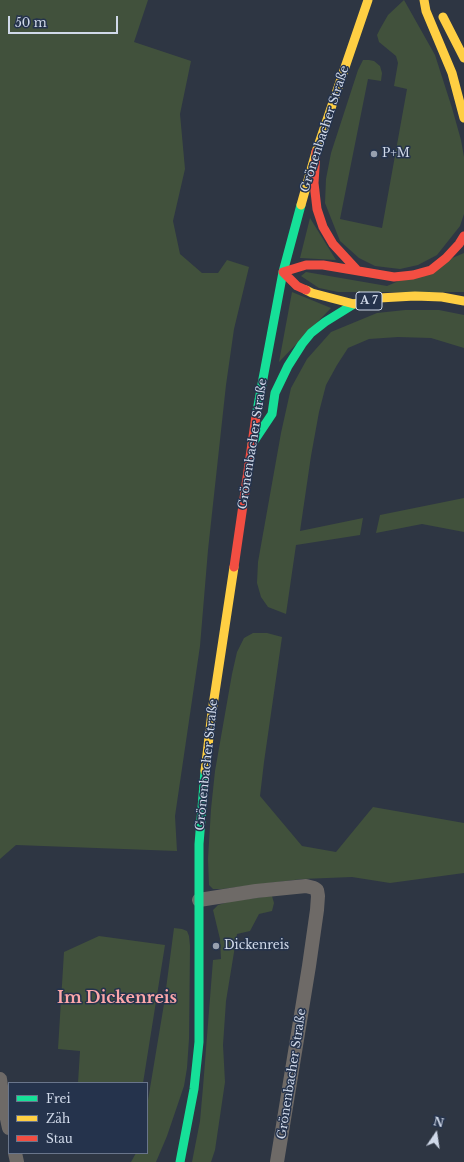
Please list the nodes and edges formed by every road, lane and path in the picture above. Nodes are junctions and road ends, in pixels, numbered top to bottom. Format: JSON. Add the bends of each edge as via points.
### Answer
{"nodes":[{"id":1,"x":368,"y":0,"type":"edge"},
{"id":2,"x":424,"y":0,"type":"edge"},
{"id":3,"x":438,"y":6,"type":"dead end"},
{"id":4,"x":464,"y":58,"type":"edge"},
{"id":5,"x":464,"y":118,"type":"edge"},
{"id":6,"x":316,"y":152,"type":"junction"},
{"id":7,"x":464,"y":236,"type":"edge"},
{"id":8,"x":358,"y":270,"type":"junction"},
{"id":9,"x":283,"y":272,"type":"junction"},
{"id":10,"x":464,"y":301,"type":"edge"},
{"id":11,"x":354,"y":304,"type":"junction"},
{"id":12,"x":252,"y":444,"type":"junction"},
{"id":13,"x":199,"y":900,"type":"junction"},
{"id":14,"x":0,"y":1083,"type":"edge"},
{"id":15,"x":8,"y":1123,"type":"edge"},
{"id":16,"x":177,"y":1160,"type":"edge"},
{"id":17,"x":277,"y":1162,"type":"edge"}],
"edges":[{"from":1,"to":6,"type":"main road","name":"Grönenbacher Straße"},
{"from":2,"to":5,"type":"main road","via":[[426,11],[452,73]]},
{"from":3,"to":4,"type":"main road"},
{"from":6,"to":8,"type":"main road","via":[[314,183],[323,228],[333,244]]},
{"from":6,"to":9,"type":"main road","name":"Grönenbacher Straße"},
{"from":7,"to":8,"type":"main road","via":[[460,244],[431,270],[394,277]]},
{"from":8,"to":9,"type":"main road","via":[[306,265]]},
{"from":9,"to":11,"type":"main road","number":"A 7","via":[[297,286],[312,294]]},
{"from":9,"to":12,"type":"main road","name":"Grönenbacher Straße"},
{"from":10,"to":11,"type":"main road","number":"A 7","via":[[415,296],[379,298]]},
{"from":11,"to":12,"type":"main road","via":[[325,322],[302,344],[275,393],[272,414]]},
{"from":12,"to":13,"type":"main road","name":"Grönenbacher Straße","via":[[203,789],[199,844]]},
{"from":13,"to":16,"type":"main road","name":"Grönenbacher Straße","via":[[199,1042],[183,1150]]},
{"from":13,"to":17,"type":"street","name":"Grönenbacher Straße","via":[[306,886],[314,888],[318,896]]},
{"from":14,"to":15,"type":"street"}]}
